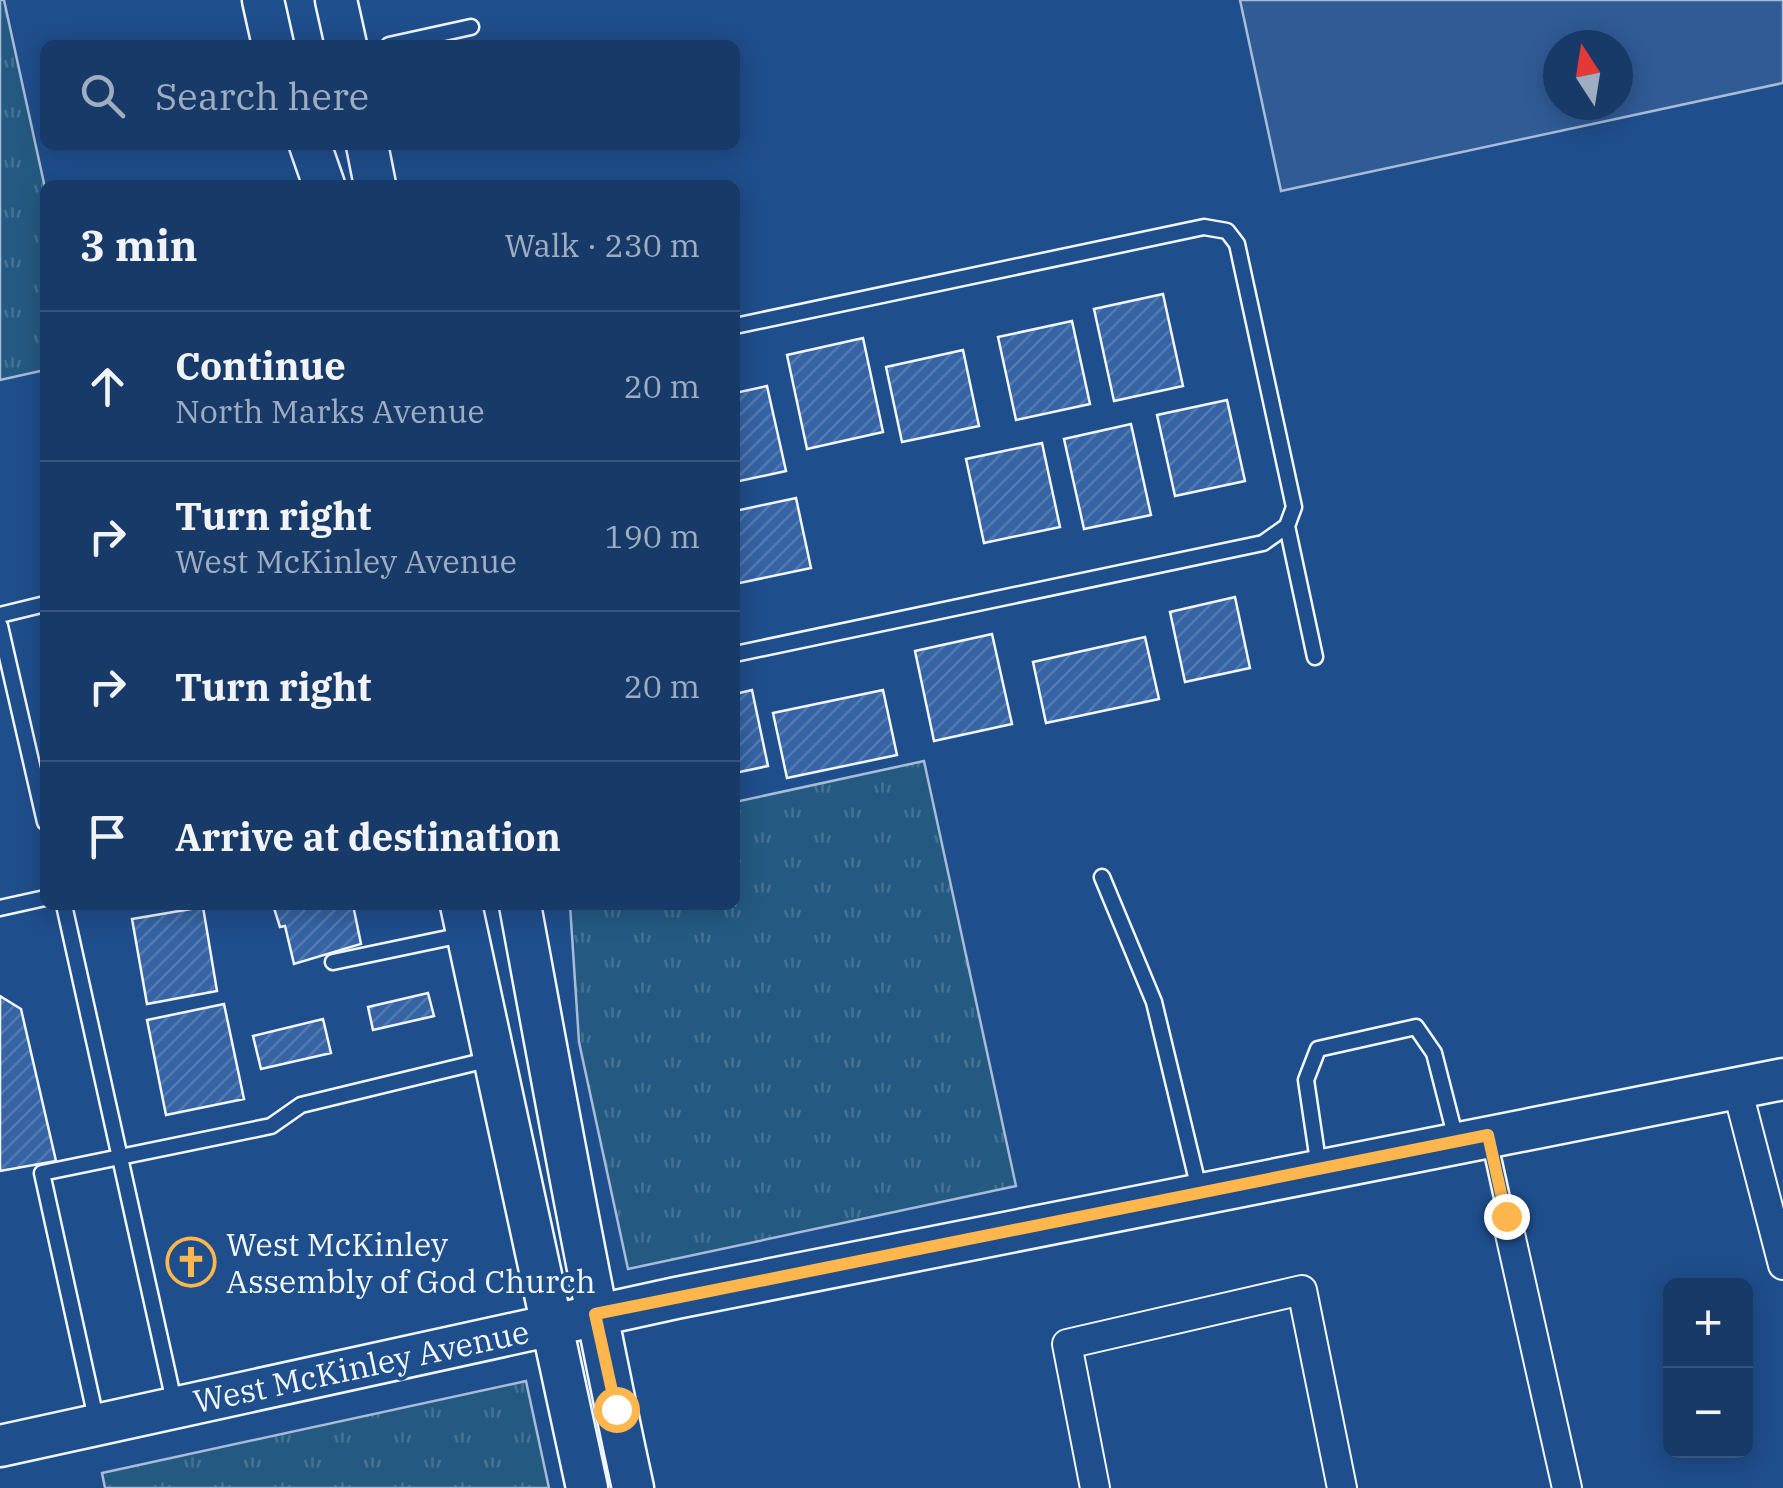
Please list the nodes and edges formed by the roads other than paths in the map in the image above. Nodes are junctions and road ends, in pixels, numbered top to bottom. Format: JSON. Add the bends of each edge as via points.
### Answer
{"nodes":[{"id":1,"x":336,"y":0,"type":"edge"},
{"id":2,"x":471,"y":26,"type":"dead end"},
{"id":3,"x":345,"y":40,"type":"edge"},
{"id":4,"x":410,"y":40,"type":"edge"},
{"id":5,"x":296,"y":150,"type":"edge"},
{"id":6,"x":312,"y":150,"type":"edge"},
{"id":7,"x":368,"y":150,"type":"edge"},
{"id":8,"x":303,"y":180,"type":"edge"},
{"id":9,"x":322,"y":180,"type":"edge"},
{"id":10,"x":374,"y":180,"type":"edge"},
{"id":11,"x":740,"y":325,"type":"edge"},
{"id":12,"x":1287,"y":526,"type":"junction"},
{"id":13,"x":40,"y":605,"type":"edge"},
{"id":14,"x":0,"y":614,"type":"edge"},
{"id":15,"x":0,"y":626,"type":"edge"},
{"id":16,"x":740,"y":653,"type":"edge"},
{"id":17,"x":1315,"y":657,"type":"dead end"},
{"id":18,"x":40,"y":800,"type":"edge"},
{"id":19,"x":1102,"y":877,"type":"dead end"},
{"id":20,"x":40,"y":899,"type":"edge"},
{"id":21,"x":0,"y":908,"type":"edge"},
{"id":22,"x":65,"y":910,"type":"edge"},
{"id":23,"x":521,"y":910,"type":"edge"},
{"id":24,"x":464,"y":919,"type":"edge"},
{"id":25,"x":333,"y":962,"type":"dead end"},
{"id":26,"x":495,"y":1058,"type":"junction"},
{"id":27,"x":1783,"y":1079,"type":"edge"},
{"id":28,"x":1737,"y":1088,"type":"junction"},
{"id":29,"x":1472,"y":1138,"type":"junction"},
{"id":30,"x":119,"y":1154,"type":"junction"},
{"id":31,"x":1320,"y":1169,"type":"junction"},
{"id":32,"x":1200,"y":1194,"type":"junction"},
{"id":33,"x":1506,"y":1216,"type":"joint"},
{"id":34,"x":1783,"y":1265,"type":"edge"},
{"id":35,"x":595,"y":1314,"type":"junction"},
{"id":36,"x":552,"y":1324,"type":"junction"},
{"id":37,"x":175,"y":1407,"type":"junction"},
{"id":38,"x":97,"y":1424,"type":"junction"},
{"id":39,"x":0,"y":1446,"type":"edge"},
{"id":40,"x":587,"y":1488,"type":"edge"},
{"id":41,"x":633,"y":1488,"type":"edge"},
{"id":42,"x":1095,"y":1488,"type":"edge"},
{"id":43,"x":1342,"y":1488,"type":"edge"},
{"id":44,"x":1567,"y":1488,"type":"edge"}],
"edges":[{"from":1,"to":3,"type":"main road"},
{"from":2,"to":4,"type":"lane"},
{"from":5,"to":8,"type":"main road"},
{"from":6,"to":9,"type":"main road"},
{"from":7,"to":10,"type":"main road"},
{"from":11,"to":12,"type":"lane","via":[[1204,226],[1227,231],[1237,244],[1294,507]]},
{"from":12,"to":16,"type":"lane","via":[[1263,543]]},
{"from":12,"to":17,"type":"lane"},
{"from":13,"to":14,"type":"lane"},
{"from":15,"to":18,"type":"lane"},
{"from":19,"to":32,"type":"lane","via":[[1154,1002]]},
{"from":20,"to":21,"type":"lane"},
{"from":22,"to":30,"type":"lane"},
{"from":23,"to":35,"type":"main road"},
{"from":24,"to":25,"type":"lane"},
{"from":24,"to":26,"type":"main road"},
{"from":26,"to":30,"type":"lane","via":[[301,1105],[271,1126]]},
{"from":26,"to":36,"type":"main road"},
{"from":27,"to":28,"type":"main road","name":"West McKinley Avenue"},
{"from":28,"to":29,"type":"main road","name":"West McKinley Avenue"},
{"from":28,"to":34,"type":"street"},
{"from":29,"to":31,"type":"main road","name":"West McKinley Avenue"},
{"from":29,"to":31,"type":"lane","via":[[1416,1027],[1318,1048],[1306,1080]]},
{"from":29,"to":33,"type":"lane"},
{"from":30,"to":37,"type":"lane"},
{"from":30,"to":38,"type":"lane","via":[[42,1173]]},
{"from":31,"to":32,"type":"main road","name":"West McKinley Avenue"},
{"from":32,"to":35,"type":"main road","name":"West McKinley Avenue"},
{"from":33,"to":44,"type":"street"},
{"from":35,"to":36,"type":"main road","name":"West McKinley Avenue"},
{"from":35,"to":41,"type":"main road"},
{"from":36,"to":37,"type":"main road","name":"West McKinley Avenue"},
{"from":36,"to":40,"type":"main road"},
{"from":37,"to":38,"type":"main road","name":"West McKinley Avenue"},
{"from":38,"to":39,"type":"main road","name":"West McKinley Avenue"},
{"from":42,"to":43,"type":"street","via":[[1066,1344],[1302,1290]]}]}
